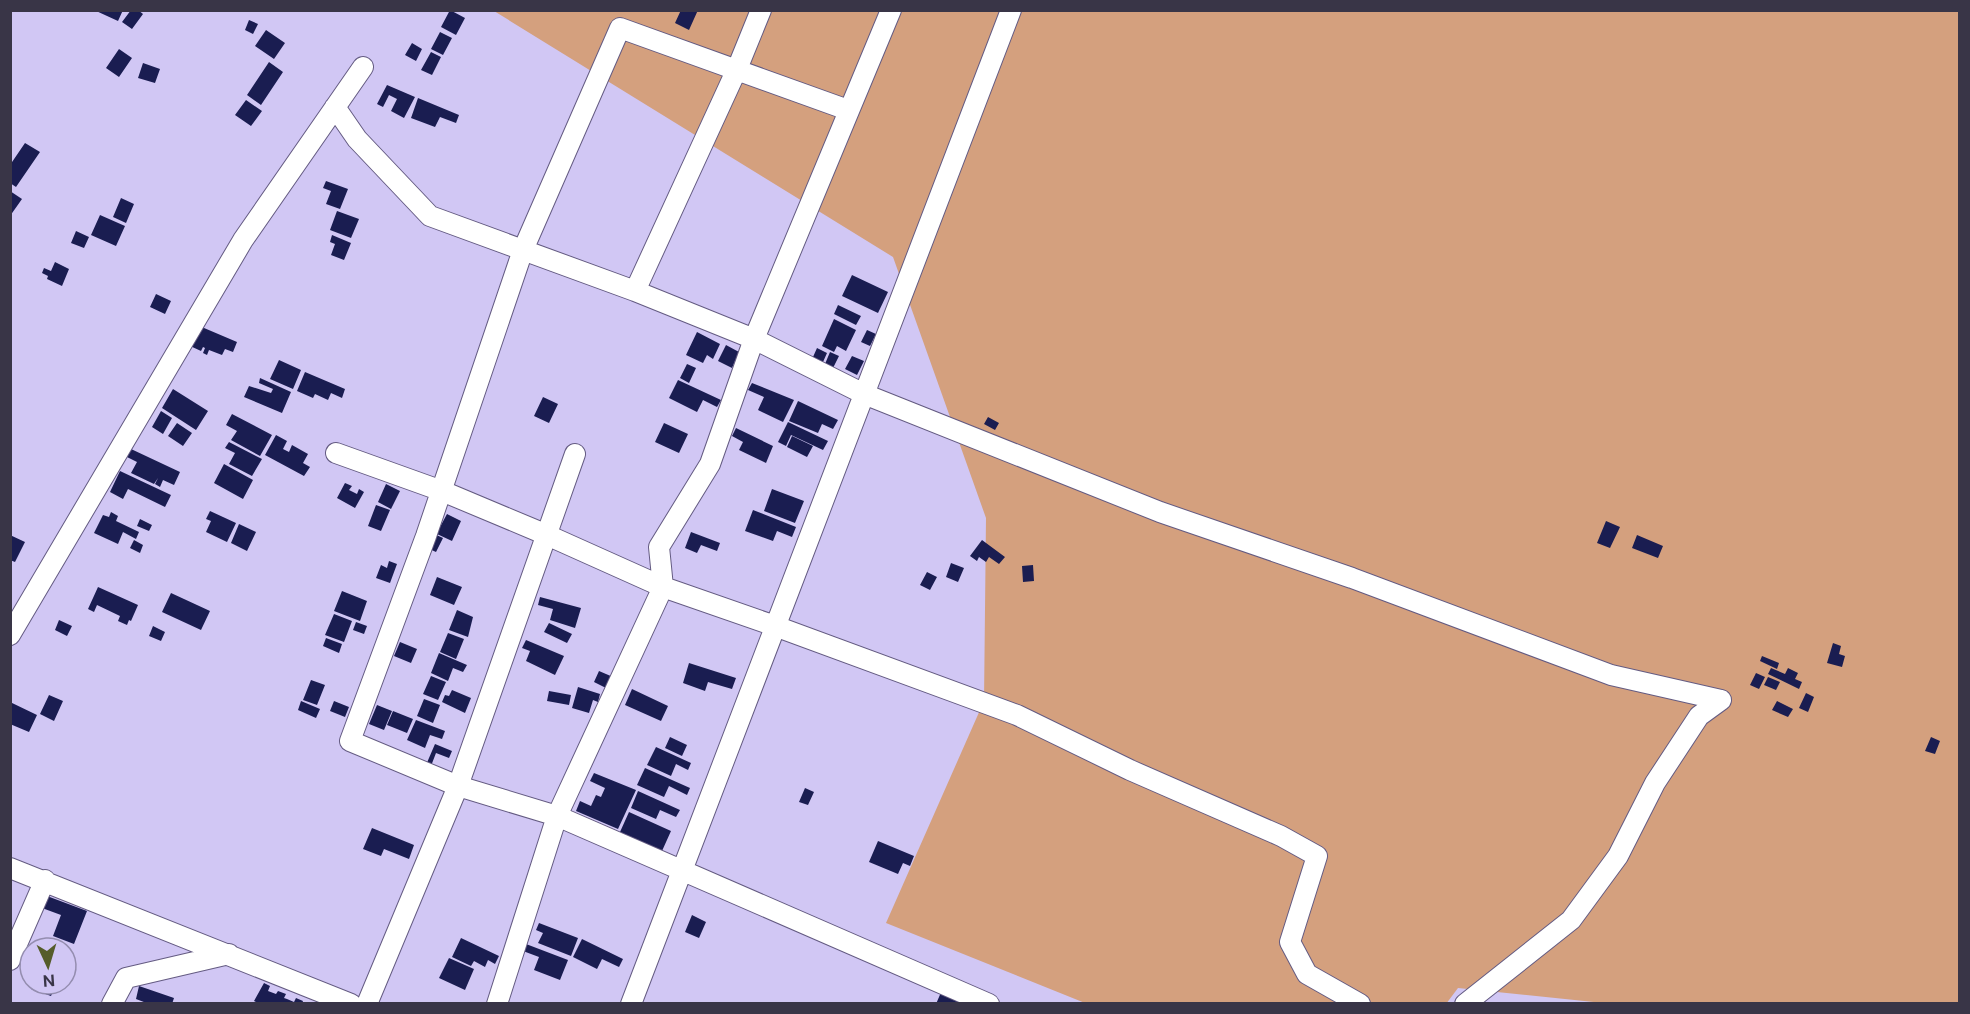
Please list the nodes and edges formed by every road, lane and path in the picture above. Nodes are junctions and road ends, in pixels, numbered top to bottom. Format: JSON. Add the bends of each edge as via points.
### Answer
{"nodes":[{"id":1,"x":761,"y":10,"type":"edge"},
{"id":2,"x":891,"y":10,"type":"edge"},
{"id":3,"x":1011,"y":10,"type":"edge"},
{"id":4,"x":363,"y":67,"type":"dead end"},
{"id":5,"x":737,"y":69,"type":"junction"},
{"id":6,"x":335,"y":107,"type":"junction"},
{"id":7,"x":848,"y":110,"type":"junction"},
{"id":8,"x":523,"y":250,"type":"junction"},
{"id":9,"x":635,"y":291,"type":"junction"},
{"id":10,"x":754,"y":339,"type":"junction"},
{"id":11,"x":864,"y":394,"type":"junction"},
{"id":12,"x":336,"y":453,"type":"dead end"},
{"id":13,"x":575,"y":454,"type":"dead end"},
{"id":14,"x":442,"y":491,"type":"junction"},
{"id":15,"x":547,"y":535,"type":"junction"},
{"id":16,"x":663,"y":587,"type":"junction"},
{"id":17,"x":775,"y":626,"type":"junction"},
{"id":18,"x":10,"y":635,"type":"edge"},
{"id":19,"x":458,"y":786,"type":"junction"},
{"id":20,"x":557,"y":816,"type":"junction"},
{"id":21,"x":10,"y":868,"type":"edge"},
{"id":22,"x":682,"y":869,"type":"junction"},
{"id":23,"x":45,"y":880,"type":"junction"},
{"id":24,"x":229,"y":954,"type":"junction"},
{"id":25,"x":10,"y":960,"type":"edge"},
{"id":26,"x":112,"y":1004,"type":"edge"},
{"id":27,"x":351,"y":1004,"type":"edge"},
{"id":28,"x":368,"y":1004,"type":"edge"},
{"id":29,"x":497,"y":1004,"type":"edge"},
{"id":30,"x":631,"y":1004,"type":"edge"},
{"id":31,"x":989,"y":1004,"type":"edge"},
{"id":32,"x":1360,"y":1004,"type":"edge"},
{"id":33,"x":1464,"y":1004,"type":"edge"}],
"edges":[{"from":1,"to":5,"type":"street"},
{"from":2,"to":7,"type":"street"},
{"from":3,"to":11,"type":"street"},
{"from":4,"to":6,"type":"street"},
{"from":5,"to":7,"type":"street"},
{"from":5,"to":8,"type":"street","via":[[620,28]]},
{"from":5,"to":9,"type":"street"},
{"from":6,"to":8,"type":"street","via":[[357,139],[430,216]]},
{"from":6,"to":18,"type":"street","via":[[243,240]]},
{"from":7,"to":10,"type":"street"},
{"from":8,"to":9,"type":"street"},
{"from":8,"to":14,"type":"street"},
{"from":9,"to":10,"type":"street"},
{"from":10,"to":11,"type":"street"},
{"from":10,"to":16,"type":"street","via":[[710,464],[659,547]]},
{"from":11,"to":17,"type":"street"},
{"from":11,"to":33,"type":"street","via":[[1160,512],[1353,578],[1611,675],[1721,700],[1699,716],[1655,783],[1618,856],[1571,920]]},
{"from":12,"to":14,"type":"street"},
{"from":13,"to":15,"type":"street"},
{"from":14,"to":15,"type":"street"},
{"from":14,"to":19,"type":"street","via":[[350,741]]},
{"from":15,"to":16,"type":"street"},
{"from":15,"to":19,"type":"street"},
{"from":16,"to":17,"type":"street"},
{"from":16,"to":20,"type":"street"},
{"from":17,"to":22,"type":"street"},
{"from":17,"to":32,"type":"street","via":[[1017,715],[1317,856],[1290,942],[1307,974]]},
{"from":19,"to":20,"type":"street"},
{"from":19,"to":28,"type":"street"},
{"from":20,"to":22,"type":"street"},
{"from":20,"to":29,"type":"street"},
{"from":21,"to":23,"type":"street"},
{"from":22,"to":30,"type":"street"},
{"from":22,"to":31,"type":"street"},
{"from":23,"to":24,"type":"street"},
{"from":23,"to":25,"type":"street"},
{"from":24,"to":26,"type":"street","via":[[126,978]]},
{"from":24,"to":27,"type":"street"}]}
